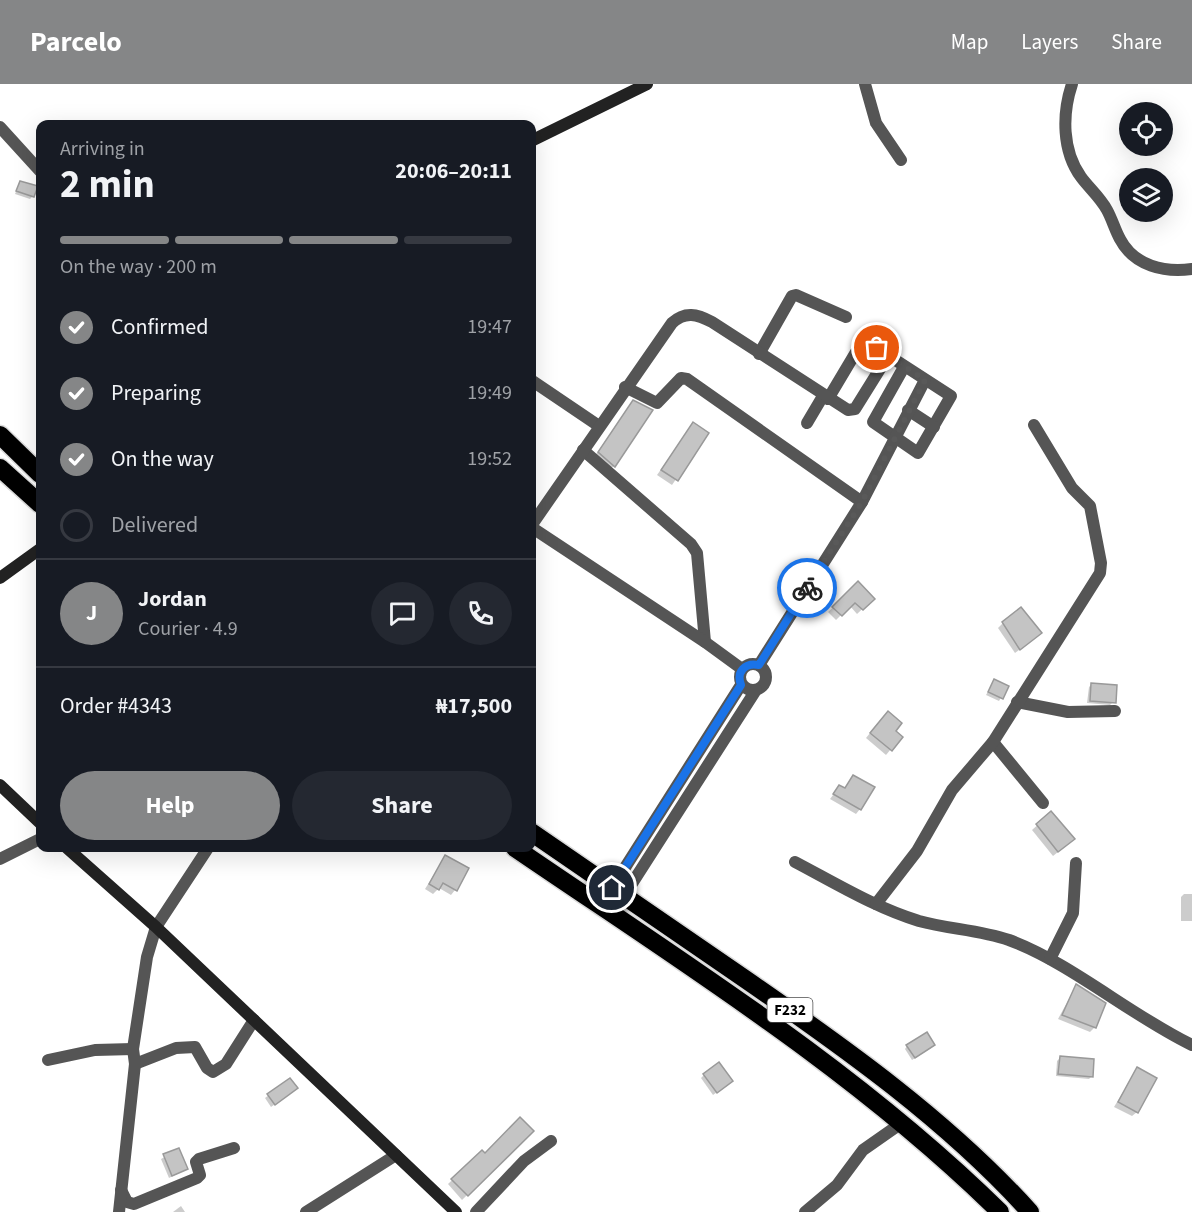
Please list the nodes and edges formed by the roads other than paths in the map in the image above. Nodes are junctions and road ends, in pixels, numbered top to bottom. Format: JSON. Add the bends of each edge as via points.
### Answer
{"nodes":[{"id":1,"x":647,"y":84,"type":"edge"},
{"id":2,"x":865,"y":84,"type":"edge"},
{"id":3,"x":1072,"y":84,"type":"edge"},
{"id":4,"x":0,"y":127,"type":"edge"},
{"id":5,"x":536,"y":139,"type":"edge"},
{"id":6,"x":900,"y":160,"type":"dead end"},
{"id":7,"x":36,"y":167,"type":"edge"},
{"id":8,"x":1192,"y":269,"type":"edge"},
{"id":9,"x":846,"y":317,"type":"dead end"},
{"id":10,"x":759,"y":354,"type":"junction"},
{"id":11,"x":888,"y":356,"type":"junction"},
{"id":12,"x":904,"y":367,"type":"junction"},
{"id":13,"x":925,"y":380,"type":"junction"},
{"id":14,"x":536,"y":383,"type":"edge"},
{"id":15,"x":870,"y":386,"type":"junction"},
{"id":16,"x":625,"y":387,"type":"junction"},
{"id":17,"x":887,"y":396,"type":"junction"},
{"id":18,"x":825,"y":397,"type":"junction"},
{"id":19,"x":908,"y":410,"type":"junction"},
{"id":20,"x":807,"y":423,"type":"dead end"},
{"id":21,"x":1034,"y":425,"type":"dead end"},
{"id":22,"x":599,"y":426,"type":"junction"},
{"id":23,"x":934,"y":427,"type":"junction"},
{"id":24,"x":0,"y":435,"type":"edge"},
{"id":25,"x":894,"y":437,"type":"junction"},
{"id":26,"x":583,"y":450,"type":"junction"},
{"id":27,"x":0,"y":468,"type":"edge"},
{"id":28,"x":36,"y":470,"type":"edge"},
{"id":29,"x":36,"y":500,"type":"edge"},
{"id":30,"x":862,"y":502,"type":"junction"},
{"id":31,"x":536,"y":519,"type":"edge"},
{"id":32,"x":536,"y":529,"type":"edge"},
{"id":33,"x":36,"y":552,"type":"edge"},
{"id":34,"x":0,"y":578,"type":"edge"},
{"id":35,"x":705,"y":642,"type":"junction"},
{"id":36,"x":759,"y":665,"type":"junction"},
{"id":37,"x":742,"y":669,"type":"junction"},
{"id":38,"x":741,"y":685,"type":"junction"},
{"id":39,"x":756,"y":690,"type":"junction"},
{"id":40,"x":1017,"y":702,"type":"junction"},
{"id":41,"x":1115,"y":711,"type":"dead end"},
{"id":42,"x":993,"y":742,"type":"junction"},
{"id":43,"x":0,"y":785,"type":"edge"},
{"id":44,"x":1043,"y":803,"type":"dead end"},
{"id":45,"x":36,"y":819,"type":"edge"},
{"id":46,"x":536,"y":835,"type":"edge"},
{"id":47,"x":36,"y":841,"type":"edge"},
{"id":48,"x":72,"y":852,"type":"edge"},
{"id":49,"x":205,"y":852,"type":"edge"},
{"id":50,"x":521,"y":852,"type":"edge"},
{"id":51,"x":0,"y":859,"type":"edge"},
{"id":52,"x":795,"y":862,"type":"dead end"},
{"id":53,"x":1076,"y":863,"type":"dead end"},
{"id":54,"x":618,"y":892,"type":"junction"},
{"id":55,"x":876,"y":904,"type":"junction"},
{"id":56,"x":156,"y":927,"type":"junction"},
{"id":57,"x":1050,"y":959,"type":"junction"},
{"id":58,"x":254,"y":1020,"type":"junction"},
{"id":59,"x":1192,"y":1045,"type":"edge"},
{"id":60,"x":133,"y":1049,"type":"junction"},
{"id":61,"x":48,"y":1060,"type":"dead end"},
{"id":62,"x":135,"y":1064,"type":"junction"},
{"id":63,"x":903,"y":1122,"type":"junction"},
{"id":64,"x":551,"y":1140,"type":"dead end"},
{"id":65,"x":234,"y":1148,"type":"dead end"},
{"id":66,"x":396,"y":1155,"type":"junction"},
{"id":67,"x":121,"y":1191,"type":"junction"},
{"id":68,"x":119,"y":1212,"type":"edge"},
{"id":69,"x":306,"y":1212,"type":"edge"},
{"id":70,"x":456,"y":1212,"type":"edge"},
{"id":71,"x":476,"y":1212,"type":"edge"},
{"id":72,"x":805,"y":1212,"type":"edge"},
{"id":73,"x":1000,"y":1212,"type":"edge"},
{"id":74,"x":1030,"y":1212,"type":"edge"}],
"edges":[{"from":1,"to":5,"type":"street"},
{"from":2,"to":6,"type":"street","via":[[876,123]]},
{"from":3,"to":8,"type":"street","via":[[1066,108],[1069,153],[1080,176],[1107,210],[1124,246],[1158,269]]},
{"from":4,"to":7,"type":"street"},
{"from":9,"to":10,"type":"street","via":[[792,296]]},
{"from":10,"to":16,"type":"street","via":[[704,318],[680,315]]},
{"from":10,"to":18,"type":"street"},
{"from":11,"to":12,"type":"street"},
{"from":11,"to":15,"type":"street"},
{"from":11,"to":18,"type":"street","via":[[862,342]]},
{"from":12,"to":13,"type":"street"},
{"from":12,"to":17,"type":"street"},
{"from":13,"to":19,"type":"street"},
{"from":13,"to":23,"type":"street","via":[[951,396]]},
{"from":14,"to":22,"type":"street"},
{"from":15,"to":17,"type":"street"},
{"from":15,"to":18,"type":"street","via":[[851,410]]},
{"from":16,"to":22,"type":"street"},
{"from":16,"to":30,"type":"street","via":[[657,403],[676,380],[687,379]]},
{"from":17,"to":25,"type":"street","via":[[873,423]]},
{"from":18,"to":20,"type":"street"},
{"from":19,"to":23,"type":"street"},
{"from":19,"to":25,"type":"street"},
{"from":21,"to":40,"type":"street","via":[[1072,488],[1090,506],[1101,563],[1100,573]]},
{"from":22,"to":26,"type":"street"},
{"from":23,"to":25,"type":"street","via":[[918,453]]},
{"from":24,"to":28,"type":"highway"},
{"from":25,"to":30,"type":"street"},
{"from":26,"to":31,"type":"street"},
{"from":26,"to":35,"type":"street","via":[[697,553]]},
{"from":27,"to":29,"type":"highway"},
{"from":30,"to":36,"type":"street"},
{"from":32,"to":35,"type":"street"},
{"from":33,"to":34,"type":"street"},
{"from":35,"to":37,"type":"street"},
{"from":36,"to":37,"type":"street","via":[[749,664]]},
{"from":36,"to":39,"type":"street","via":[[766,678]]},
{"from":37,"to":38,"type":"street"},
{"from":38,"to":39,"type":"street"},
{"from":38,"to":54,"type":"street"},
{"from":39,"to":54,"type":"street"},
{"from":40,"to":41,"type":"street","via":[[1068,712]]},
{"from":40,"to":42,"type":"street"},
{"from":42,"to":44,"type":"street"},
{"from":42,"to":55,"type":"street","via":[[952,789],[917,851]]},
{"from":43,"to":45,"type":"street"},
{"from":46,"to":54,"type":"highway","number":"F232"},
{"from":47,"to":51,"type":"street"},
{"from":48,"to":56,"type":"street"},
{"from":49,"to":56,"type":"street"},
{"from":50,"to":63,"type":"highway","number":"F232","via":[[819,1056]]},
{"from":52,"to":55,"type":"street"},
{"from":53,"to":57,"type":"street","via":[[1073,913]]},
{"from":54,"to":74,"type":"highway","number":"F232","via":[[891,1084]]},
{"from":55,"to":57,"type":"street","via":[[919,921],[1008,940]]},
{"from":56,"to":58,"type":"street"},
{"from":56,"to":60,"type":"street","via":[[147,957]]},
{"from":57,"to":59,"type":"street","via":[[1159,1029]]},
{"from":58,"to":62,"type":"street","via":[[226,1064],[213,1072],[195,1047],[176,1048]]},
{"from":58,"to":66,"type":"street"},
{"from":60,"to":61,"type":"street","via":[[95,1050]]},
{"from":60,"to":62,"type":"street"},
{"from":62,"to":67,"type":"street"},
{"from":63,"to":72,"type":"street","via":[[863,1150],[837,1185]]},
{"from":63,"to":73,"type":"highway","number":"F232"},
{"from":64,"to":71,"type":"street","via":[[524,1161]]},
{"from":65,"to":67,"type":"street","via":[[199,1159],[197,1178],[134,1204],[127,1202]]},
{"from":66,"to":69,"type":"street"},
{"from":66,"to":70,"type":"street"},
{"from":67,"to":68,"type":"street"}]}
